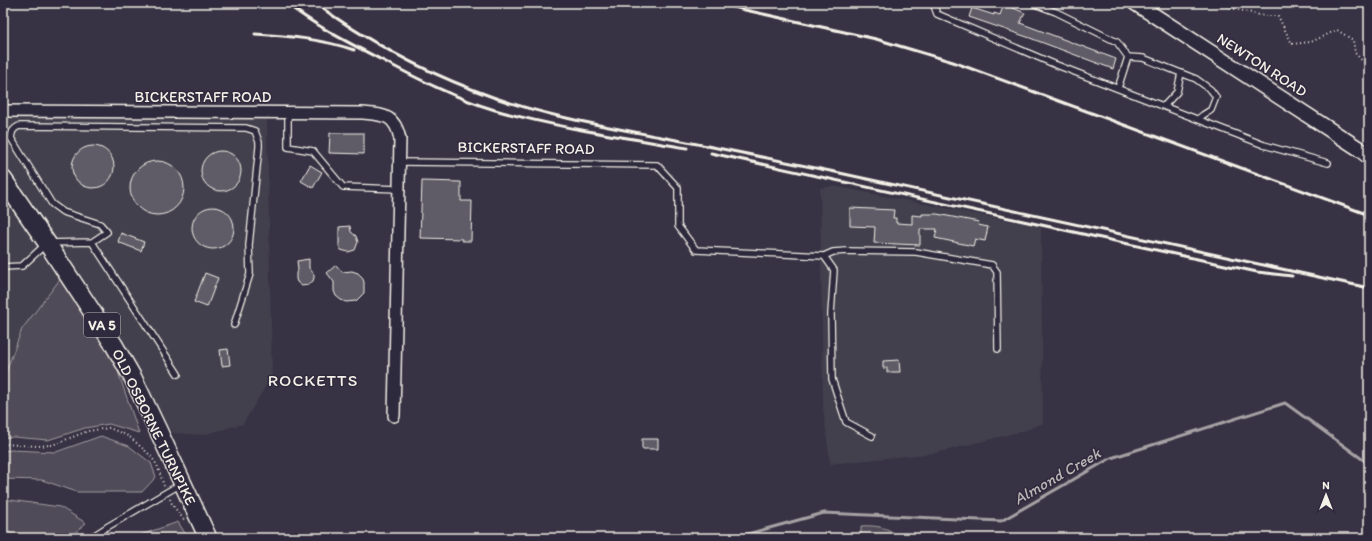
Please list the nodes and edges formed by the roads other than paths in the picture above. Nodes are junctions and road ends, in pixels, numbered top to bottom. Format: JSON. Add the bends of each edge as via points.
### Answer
{"nodes":[{"id":1,"x":933,"y":3,"type":"edge"},
{"id":2,"x":1032,"y":3,"type":"edge"},
{"id":3,"x":1135,"y":3,"type":"edge"},
{"id":4,"x":1128,"y":57,"type":"junction"},
{"id":5,"x":1181,"y":73,"type":"junction"},
{"id":6,"x":1118,"y":88,"type":"junction"},
{"id":7,"x":1164,"y":106,"type":"junction"},
{"id":8,"x":3,"y":111,"type":"edge"},
{"id":9,"x":288,"y":113,"type":"junction"},
{"id":10,"x":1198,"y":119,"type":"junction"},
{"id":11,"x":1369,"y":157,"type":"edge"},
{"id":12,"x":400,"y":162,"type":"junction"},
{"id":13,"x":1328,"y":163,"type":"dead end"},
{"id":14,"x":3,"y":179,"type":"edge"},
{"id":15,"x":399,"y":189,"type":"junction"},
{"id":16,"x":92,"y":242,"type":"junction"},
{"id":17,"x":47,"y":243,"type":"junction"},
{"id":18,"x":824,"y":256,"type":"junction"},
{"id":19,"x":3,"y":267,"type":"edge"},
{"id":20,"x":234,"y":326,"type":"dead end"},
{"id":21,"x":998,"y":349,"type":"dead end"},
{"id":22,"x":178,"y":374,"type":"dead end"},
{"id":23,"x":394,"y":416,"type":"dead end"},
{"id":24,"x":872,"y":436,"type":"dead end"},
{"id":25,"x":182,"y":482,"type":"junction"},
{"id":26,"x":90,"y":538,"type":"edge"},
{"id":27,"x":208,"y":538,"type":"edge"}],
"edges":[{"from":1,"to":6,"type":"lane","via":[[937,14],[1054,64]]},
{"from":2,"to":4,"type":"lane","via":[[1117,42]]},
{"from":3,"to":11,"type":"street","name":"NEWTON ROAD"},
{"from":4,"to":5,"type":"lane","via":[[1143,58]]},
{"from":4,"to":6,"type":"lane"},
{"from":5,"to":7,"type":"lane","via":[[1177,92]]},
{"from":5,"to":10,"type":"lane","via":[[1196,79],[1216,97],[1211,110]]},
{"from":6,"to":7,"type":"lane"},
{"from":7,"to":10,"type":"lane"},
{"from":8,"to":9,"type":"street","name":"BICKERSTAFF ROAD"},
{"from":9,"to":12,"type":"street","name":"BICKERSTAFF ROAD","via":[[382,114],[394,122],[398,131]]},
{"from":9,"to":15,"type":"lane","via":[[288,147],[313,151],[343,187]]},
{"from":10,"to":13,"type":"lane","via":[[1264,145]]},
{"from":12,"to":15,"type":"street"},
{"from":12,"to":18,"type":"lane","name":"BICKERSTAFF ROAD","via":[[656,165],[678,188],[678,226],[696,250]]},
{"from":14,"to":17,"type":"main road","name":"OLD OSBORNE TURNPIKE","number":"VA 5"},
{"from":15,"to":23,"type":"street"},
{"from":16,"to":17,"type":"lane"},
{"from":16,"to":20,"type":"lane","via":[[107,232],[100,224],[63,212],[52,204],[11,138],[14,128],[246,128],[254,131],[258,147],[249,246],[250,274]]},
{"from":16,"to":22,"type":"lane"},
{"from":17,"to":19,"type":"lane","via":[[22,266]]},
{"from":17,"to":25,"type":"main road","name":"OLD OSBORNE TURNPIKE","number":"VA 5","via":[[118,351]]},
{"from":18,"to":21,"type":"lane","via":[[847,251],[916,252],[992,264],[997,272]]},
{"from":18,"to":24,"type":"lane","via":[[834,270],[832,379],[846,422]]},
{"from":25,"to":26,"type":"lane"},
{"from":25,"to":27,"type":"main road","name":"OLD OSBORNE TURNPIKE","number":"VA 5"}]}
